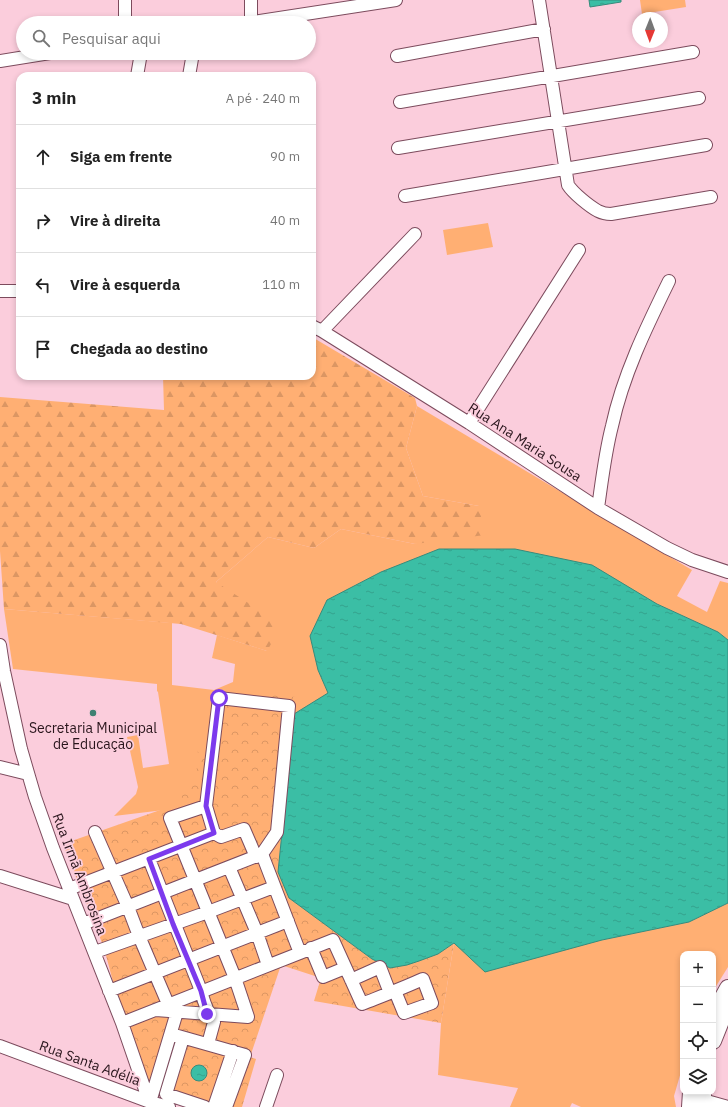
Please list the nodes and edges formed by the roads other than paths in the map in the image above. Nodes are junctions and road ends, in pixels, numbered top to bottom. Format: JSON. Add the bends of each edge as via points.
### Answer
{"nodes":[{"id":1,"x":125,"y":0,"type":"edge"},
{"id":2,"x":251,"y":0,"type":"edge"},
{"id":3,"x":396,"y":0,"type":"edge"},
{"id":4,"x":539,"y":0,"type":"edge"},
{"id":5,"x":380,"y":1,"type":"edge"},
{"id":6,"x":125,"y":16,"type":"edge"},
{"id":7,"x":250,"y":16,"type":"edge"},
{"id":8,"x":291,"y":16,"type":"edge"},
{"id":9,"x":544,"y":29,"type":"junction"},
{"id":10,"x":693,"y":52,"type":"dead end"},
{"id":11,"x":397,"y":56,"type":"dead end"},
{"id":12,"x":16,"y":58,"type":"edge"},
{"id":13,"x":140,"y":60,"type":"edge"},
{"id":14,"x":192,"y":60,"type":"edge"},
{"id":15,"x":0,"y":61,"type":"edge"},
{"id":16,"x":138,"y":72,"type":"edge"},
{"id":17,"x":190,"y":72,"type":"edge"},
{"id":18,"x":551,"y":76,"type":"junction"},
{"id":19,"x":699,"y":98,"type":"dead end"},
{"id":20,"x":400,"y":102,"type":"dead end"},
{"id":21,"x":558,"y":122,"type":"junction"},
{"id":22,"x":706,"y":145,"type":"dead end"},
{"id":23,"x":398,"y":148,"type":"dead end"},
{"id":24,"x":566,"y":169,"type":"junction"},
{"id":25,"x":405,"y":196,"type":"dead end"},
{"id":26,"x":711,"y":197,"type":"dead end"},
{"id":27,"x":415,"y":234,"type":"dead end"},
{"id":28,"x":579,"y":250,"type":"dead end"},
{"id":29,"x":669,"y":281,"type":"dead end"},
{"id":30,"x":0,"y":291,"type":"edge"},
{"id":31,"x":16,"y":291,"type":"edge"},
{"id":32,"x":317,"y":329,"type":"edge"},
{"id":33,"x":469,"y":423,"type":"junction"},
{"id":34,"x":598,"y":508,"type":"junction"},
{"id":35,"x":728,"y":572,"type":"edge"},
{"id":36,"x":0,"y":645,"type":"edge"},
{"id":37,"x":0,"y":767,"type":"edge"},
{"id":38,"x":28,"y":774,"type":"junction"},
{"id":39,"x":206,"y":806,"type":"junction"},
{"id":40,"x":94,"y":832,"type":"dead end"},
{"id":41,"x":214,"y":833,"type":"junction"},
{"id":42,"x":182,"y":846,"type":"junction"},
{"id":43,"x":259,"y":855,"type":"junction"},
{"id":44,"x":149,"y":859,"type":"junction"},
{"id":45,"x":229,"y":867,"type":"junction"},
{"id":46,"x":114,"y":872,"type":"junction"},
{"id":47,"x":0,"y":876,"type":"edge"},
{"id":48,"x":195,"y":880,"type":"junction"},
{"id":49,"x":274,"y":887,"type":"junction"},
{"id":50,"x":162,"y":893,"type":"junction"},
{"id":51,"x":71,"y":894,"type":"junction"},
{"id":52,"x":243,"y":899,"type":"junction"},
{"id":53,"x":128,"y":907,"type":"junction"},
{"id":54,"x":208,"y":912,"type":"junction"},
{"id":55,"x":288,"y":921,"type":"junction"},
{"id":56,"x":83,"y":924,"type":"junction"},
{"id":57,"x":173,"y":924,"type":"junction"},
{"id":58,"x":256,"y":933,"type":"junction"},
{"id":59,"x":139,"y":936,"type":"junction"},
{"id":60,"x":222,"y":946,"type":"junction"},
{"id":61,"x":305,"y":950,"type":"junction"},
{"id":62,"x":94,"y":952,"type":"junction"},
{"id":63,"x":188,"y":960,"type":"junction"},
{"id":64,"x":268,"y":965,"type":"junction"},
{"id":65,"x":345,"y":968,"type":"junction"},
{"id":66,"x":154,"y":972,"type":"junction"},
{"id":67,"x":235,"y":978,"type":"junction"},
{"id":68,"x":350,"y":980,"type":"junction"},
{"id":69,"x":728,"y":988,"type":"edge"},
{"id":70,"x":108,"y":991,"type":"junction"},
{"id":71,"x":201,"y":991,"type":"junction"},
{"id":72,"x":172,"y":1009,"type":"junction"},
{"id":73,"x":207,"y":1014,"type":"junction"},
{"id":74,"x":719,"y":1015,"type":"edge"},
{"id":75,"x":122,"y":1023,"type":"junction"},
{"id":76,"x":716,"y":1028,"type":"edge"},
{"id":77,"x":171,"y":1034,"type":"junction"},
{"id":78,"x":183,"y":1038,"type":"junction"},
{"id":79,"x":208,"y":1044,"type":"junction"},
{"id":80,"x":0,"y":1046,"type":"edge"},
{"id":81,"x":233,"y":1052,"type":"junction"},
{"id":82,"x":277,"y":1075,"type":"dead end"},
{"id":83,"x":697,"y":1099,"type":"edge"},
{"id":84,"x":160,"y":1103,"type":"edge"},
{"id":85,"x":205,"y":1107,"type":"edge"},
{"id":86,"x":214,"y":1107,"type":"edge"},
{"id":87,"x":226,"y":1107,"type":"edge"},
{"id":88,"x":266,"y":1107,"type":"edge"},
{"id":89,"x":728,"y":1107,"type":"edge"}],
"edges":[{"from":1,"to":6,"type":"street"},
{"from":2,"to":7,"type":"street"},
{"from":3,"to":5,"type":"street"},
{"from":4,"to":9,"type":"street"},
{"from":5,"to":8,"type":"street"},
{"from":9,"to":11,"type":"street"},
{"from":9,"to":18,"type":"street"},
{"from":10,"to":18,"type":"street"},
{"from":12,"to":15,"type":"street"},
{"from":13,"to":16,"type":"street"},
{"from":14,"to":17,"type":"street"},
{"from":18,"to":20,"type":"street"},
{"from":18,"to":21,"type":"street"},
{"from":19,"to":21,"type":"street"},
{"from":21,"to":23,"type":"street"},
{"from":21,"to":24,"type":"street"},
{"from":22,"to":24,"type":"street"},
{"from":24,"to":25,"type":"street"},
{"from":24,"to":26,"type":"street","via":[[571,190],[603,213],[611,214]]},
{"from":27,"to":32,"type":"street"},
{"from":28,"to":33,"type":"street"},
{"from":29,"to":34,"type":"street","via":[[642,336],[620,395],[606,456]]},
{"from":30,"to":31,"type":"street"},
{"from":32,"to":33,"type":"street","name":"Rua Ana Maria Sousa"},
{"from":33,"to":34,"type":"street","name":"Rua Ana Maria Sousa"},
{"from":34,"to":35,"type":"street","name":"Rua Ana Maria Sousa","via":[[666,548]]},
{"from":36,"to":38,"type":"street","name":"Rua Irmã Ambrosina"},
{"from":37,"to":38,"type":"street"},
{"from":38,"to":51,"type":"street","name":"Rua Irmã Ambrosina"},
{"from":39,"to":41,"type":"street"},
{"from":39,"to":42,"type":"street","via":[[170,818]]},
{"from":39,"to":43,"type":"street","via":[[219,698],[290,706],[278,832]]},
{"from":40,"to":46,"type":"street"},
{"from":41,"to":42,"type":"street"},
{"from":41,"to":43,"type":"street","via":[[221,837],[244,830]]},
{"from":42,"to":44,"type":"street"},
{"from":42,"to":48,"type":"street"},
{"from":43,"to":45,"type":"street"},
{"from":43,"to":49,"type":"street"},
{"from":44,"to":46,"type":"street"},
{"from":44,"to":50,"type":"street"},
{"from":45,"to":48,"type":"street"},
{"from":45,"to":52,"type":"street"},
{"from":46,"to":51,"type":"street"},
{"from":46,"to":53,"type":"street"},
{"from":47,"to":51,"type":"street"},
{"from":48,"to":50,"type":"street"},
{"from":48,"to":54,"type":"street"},
{"from":49,"to":52,"type":"street"},
{"from":49,"to":55,"type":"street"},
{"from":50,"to":53,"type":"street"},
{"from":50,"to":57,"type":"street"},
{"from":51,"to":56,"type":"street","name":"Rua Irmã Ambrosina"},
{"from":52,"to":54,"type":"street"},
{"from":52,"to":58,"type":"street"},
{"from":53,"to":56,"type":"street"},
{"from":53,"to":59,"type":"street"},
{"from":54,"to":57,"type":"street"},
{"from":54,"to":60,"type":"street"},
{"from":55,"to":58,"type":"street"},
{"from":55,"to":61,"type":"street"},
{"from":56,"to":62,"type":"street","name":"Rua Irmã Ambrosina"},
{"from":57,"to":59,"type":"street"},
{"from":57,"to":63,"type":"street"},
{"from":58,"to":60,"type":"street"},
{"from":58,"to":64,"type":"street"},
{"from":59,"to":62,"type":"street"},
{"from":59,"to":66,"type":"street"},
{"from":60,"to":63,"type":"street"},
{"from":60,"to":67,"type":"street"},
{"from":61,"to":64,"type":"street"},
{"from":61,"to":65,"type":"street","via":[[323,977]]},
{"from":61,"to":65,"type":"street","via":[[333,940]]},
{"from":62,"to":70,"type":"street","name":"Rua Irmã Ambrosina"},
{"from":63,"to":66,"type":"street"},
{"from":63,"to":71,"type":"street"},
{"from":64,"to":67,"type":"street"},
{"from":65,"to":68,"type":"street"},
{"from":66,"to":70,"type":"street"},
{"from":66,"to":72,"type":"street"},
{"from":67,"to":71,"type":"street"},
{"from":67,"to":73,"type":"street","via":[[248,1017]]},
{"from":68,"to":68,"type":"street","via":[[362,1004],[392,992],[380,967]]},
{"from":69,"to":74,"type":"main road"},
{"from":70,"to":75,"type":"street","name":"Rua Irmã Ambrosina"},
{"from":71,"to":72,"type":"street"},
{"from":71,"to":73,"type":"street"},
{"from":72,"to":73,"type":"street"},
{"from":72,"to":75,"type":"street","via":[[153,1010]]},
{"from":72,"to":77,"type":"street"},
{"from":73,"to":79,"type":"street","via":[[214,1022]]},
{"from":74,"to":76,"type":"main road"},
{"from":75,"to":84,"type":"street","name":"Rua Irmã Ambrosina"},
{"from":77,"to":78,"type":"street"},
{"from":77,"to":84,"type":"street"},
{"from":78,"to":79,"type":"street"},
{"from":78,"to":84,"type":"street"},
{"from":79,"to":81,"type":"street"},
{"from":80,"to":84,"type":"street","name":"Rua Santa Adélia"},
{"from":81,"to":86,"type":"street"},
{"from":81,"to":87,"type":"street","via":[[245,1055]]},
{"from":82,"to":88,"type":"street"},
{"from":83,"to":89,"type":"street"},
{"from":84,"to":85,"type":"street","name":"Rua Santa Adélia"}]}
